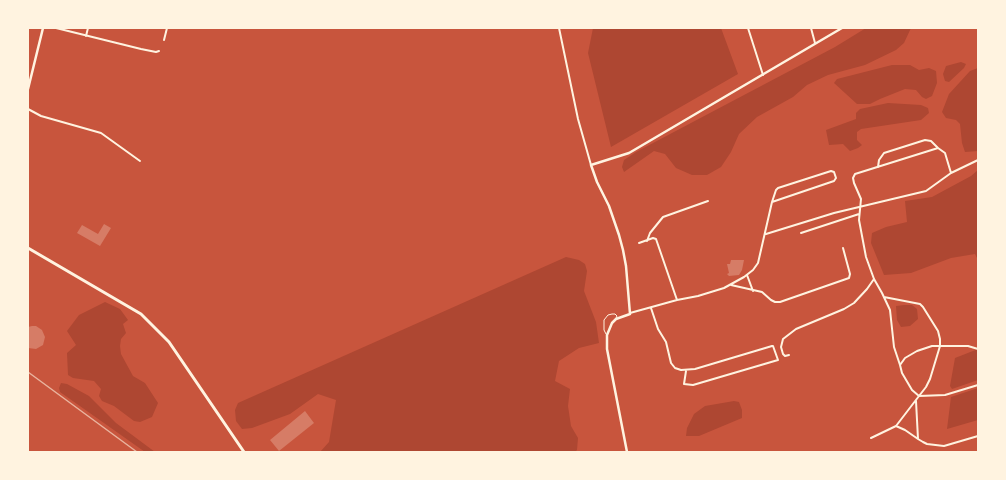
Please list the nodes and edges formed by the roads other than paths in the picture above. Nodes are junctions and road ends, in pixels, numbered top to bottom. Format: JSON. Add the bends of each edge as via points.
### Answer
{"nodes":[{"id":1,"x":43,"y":28,"type":"edge"},
{"id":2,"x":56,"y":28,"type":"edge"},
{"id":3,"x":88,"y":28,"type":"edge"},
{"id":4,"x":167,"y":28,"type":"edge"},
{"id":5,"x":559,"y":28,"type":"edge"},
{"id":6,"x":748,"y":28,"type":"edge"},
{"id":7,"x":811,"y":28,"type":"edge"},
{"id":8,"x":842,"y":28,"type":"edge"},
{"id":9,"x":86,"y":36,"type":"junction"},
{"id":10,"x":164,"y":40,"type":"dead end"},
{"id":11,"x":815,"y":43,"type":"junction"},
{"id":12,"x":159,"y":51,"type":"dead end"},
{"id":13,"x":763,"y":74,"type":"junction"},
{"id":14,"x":28,"y":89,"type":"edge"},
{"id":15,"x":28,"y":109,"type":"edge"},
{"id":16,"x":938,"y":148,"type":"junction"},
{"id":17,"x":978,"y":160,"type":"edge"},
{"id":18,"x":140,"y":161,"type":"dead end"},
{"id":19,"x":592,"y":165,"type":"junction"},
{"id":20,"x":878,"y":167,"type":"junction"},
{"id":21,"x":951,"y":174,"type":"junction"},
{"id":22,"x":708,"y":201,"type":"dead end"},
{"id":23,"x":772,"y":202,"type":"junction"},
{"id":24,"x":859,"y":207,"type":"junction"},
{"id":25,"x":859,"y":214,"type":"junction"},
{"id":26,"x":801,"y":233,"type":"dead end"},
{"id":27,"x":766,"y":234,"type":"junction"},
{"id":28,"x":647,"y":241,"type":"junction"},
{"id":29,"x":639,"y":243,"type":"dead end"},
{"id":30,"x":28,"y":248,"type":"edge"},
{"id":31,"x":843,"y":248,"type":"dead end"},
{"id":32,"x":747,"y":275,"type":"junction"},
{"id":33,"x":874,"y":279,"type":"junction"},
{"id":34,"x":731,"y":285,"type":"junction"},
{"id":35,"x":753,"y":291,"type":"junction"},
{"id":36,"x":884,"y":297,"type":"junction"},
{"id":37,"x":677,"y":300,"type":"junction"},
{"id":38,"x":651,"y":308,"type":"junction"},
{"id":39,"x":630,"y":314,"type":"junction"},
{"id":40,"x":616,"y":319,"type":"junction"},
{"id":41,"x":607,"y":335,"type":"junction"},
{"id":42,"x":940,"y":346,"type":"junction"},
{"id":43,"x":978,"y":348,"type":"edge"},
{"id":44,"x":789,"y":355,"type":"dead end"},
{"id":45,"x":900,"y":365,"type":"junction"},
{"id":46,"x":686,"y":371,"type":"junction"},
{"id":47,"x":978,"y":385,"type":"edge"},
{"id":48,"x":919,"y":396,"type":"junction"},
{"id":49,"x":916,"y":400,"type":"junction"},
{"id":50,"x":896,"y":426,"type":"junction"},
{"id":51,"x":978,"y":436,"type":"edge"},
{"id":52,"x":871,"y":438,"type":"dead end"},
{"id":53,"x":918,"y":439,"type":"junction"},
{"id":54,"x":244,"y":452,"type":"edge"},
{"id":55,"x":627,"y":452,"type":"edge"}],
"edges":[{"from":1,"to":14,"type":"street"},
{"from":2,"to":9,"type":"street"},
{"from":3,"to":9,"type":"street"},
{"from":4,"to":10,"type":"street"},
{"from":5,"to":19,"type":"street","via":[[578,119]]},
{"from":6,"to":13,"type":"street"},
{"from":7,"to":11,"type":"street"},
{"from":8,"to":11,"type":"street"},
{"from":9,"to":12,"type":"street"},
{"from":11,"to":13,"type":"street"},
{"from":13,"to":19,"type":"street","via":[[629,153]]},
{"from":15,"to":18,"type":"street","via":[[41,116],[100,133]]},
{"from":16,"to":20,"type":"street"},
{"from":16,"to":20,"type":"street","via":[[928,140],[884,153]]},
{"from":16,"to":21,"type":"street","via":[[945,152]]},
{"from":17,"to":21,"type":"street"},
{"from":19,"to":39,"type":"street","via":[[624,250]]},
{"from":20,"to":24,"type":"street","via":[[854,176],[854,183],[861,199]]},
{"from":21,"to":24,"type":"street","via":[[926,191]]},
{"from":22,"to":28,"type":"street","via":[[663,217]]},
{"from":23,"to":23,"type":"street","via":[[778,188],[834,172],[834,181]]},
{"from":23,"to":27,"type":"street"},
{"from":24,"to":25,"type":"street"},
{"from":24,"to":27,"type":"street"},
{"from":25,"to":26,"type":"street"},
{"from":25,"to":33,"type":"street","via":[[866,257]]},
{"from":27,"to":32,"type":"street","via":[[758,263]]},
{"from":28,"to":29,"type":"street"},
{"from":28,"to":37,"type":"street","via":[[653,238],[656,240]]},
{"from":30,"to":54,"type":"main road","via":[[141,314],[154,325],[181,358]]},
{"from":31,"to":35,"type":"street","via":[[850,274],[846,280],[780,302],[771,300],[762,292]]},
{"from":32,"to":34,"type":"street"},
{"from":32,"to":35,"type":"street"},
{"from":33,"to":36,"type":"street"},
{"from":33,"to":44,"type":"street","via":[[854,303],[796,329],[783,339],[782,354]]},
{"from":34,"to":35,"type":"street"},
{"from":34,"to":37,"type":"street"},
{"from":36,"to":42,"type":"street","via":[[920,304],[938,331]]},
{"from":36,"to":45,"type":"street","via":[[890,310],[894,347]]},
{"from":37,"to":38,"type":"street"},
{"from":38,"to":39,"type":"street"},
{"from":38,"to":46,"type":"street","via":[[658,329],[666,342],[671,363],[675,368]]},
{"from":39,"to":40,"type":"street"},
{"from":40,"to":41,"type":"street"},
{"from":40,"to":41,"type":"lane","via":[[615,314],[604,320]]},
{"from":41,"to":55,"type":"street","via":[[607,349]]},
{"from":42,"to":43,"type":"street"},
{"from":42,"to":45,"type":"street","via":[[917,351],[905,358]]},
{"from":42,"to":48,"type":"street","via":[[930,379]]},
{"from":45,"to":48,"type":"street","via":[[912,390]]},
{"from":46,"to":46,"type":"street","via":[[684,384],[693,385],[778,360],[772,346]]},
{"from":47,"to":48,"type":"street","via":[[945,395]]},
{"from":48,"to":49,"type":"street"},
{"from":49,"to":50,"type":"street"},
{"from":49,"to":53,"type":"street"},
{"from":50,"to":52,"type":"street"},
{"from":50,"to":53,"type":"street"},
{"from":51,"to":53,"type":"street","via":[[938,446]]}]}
